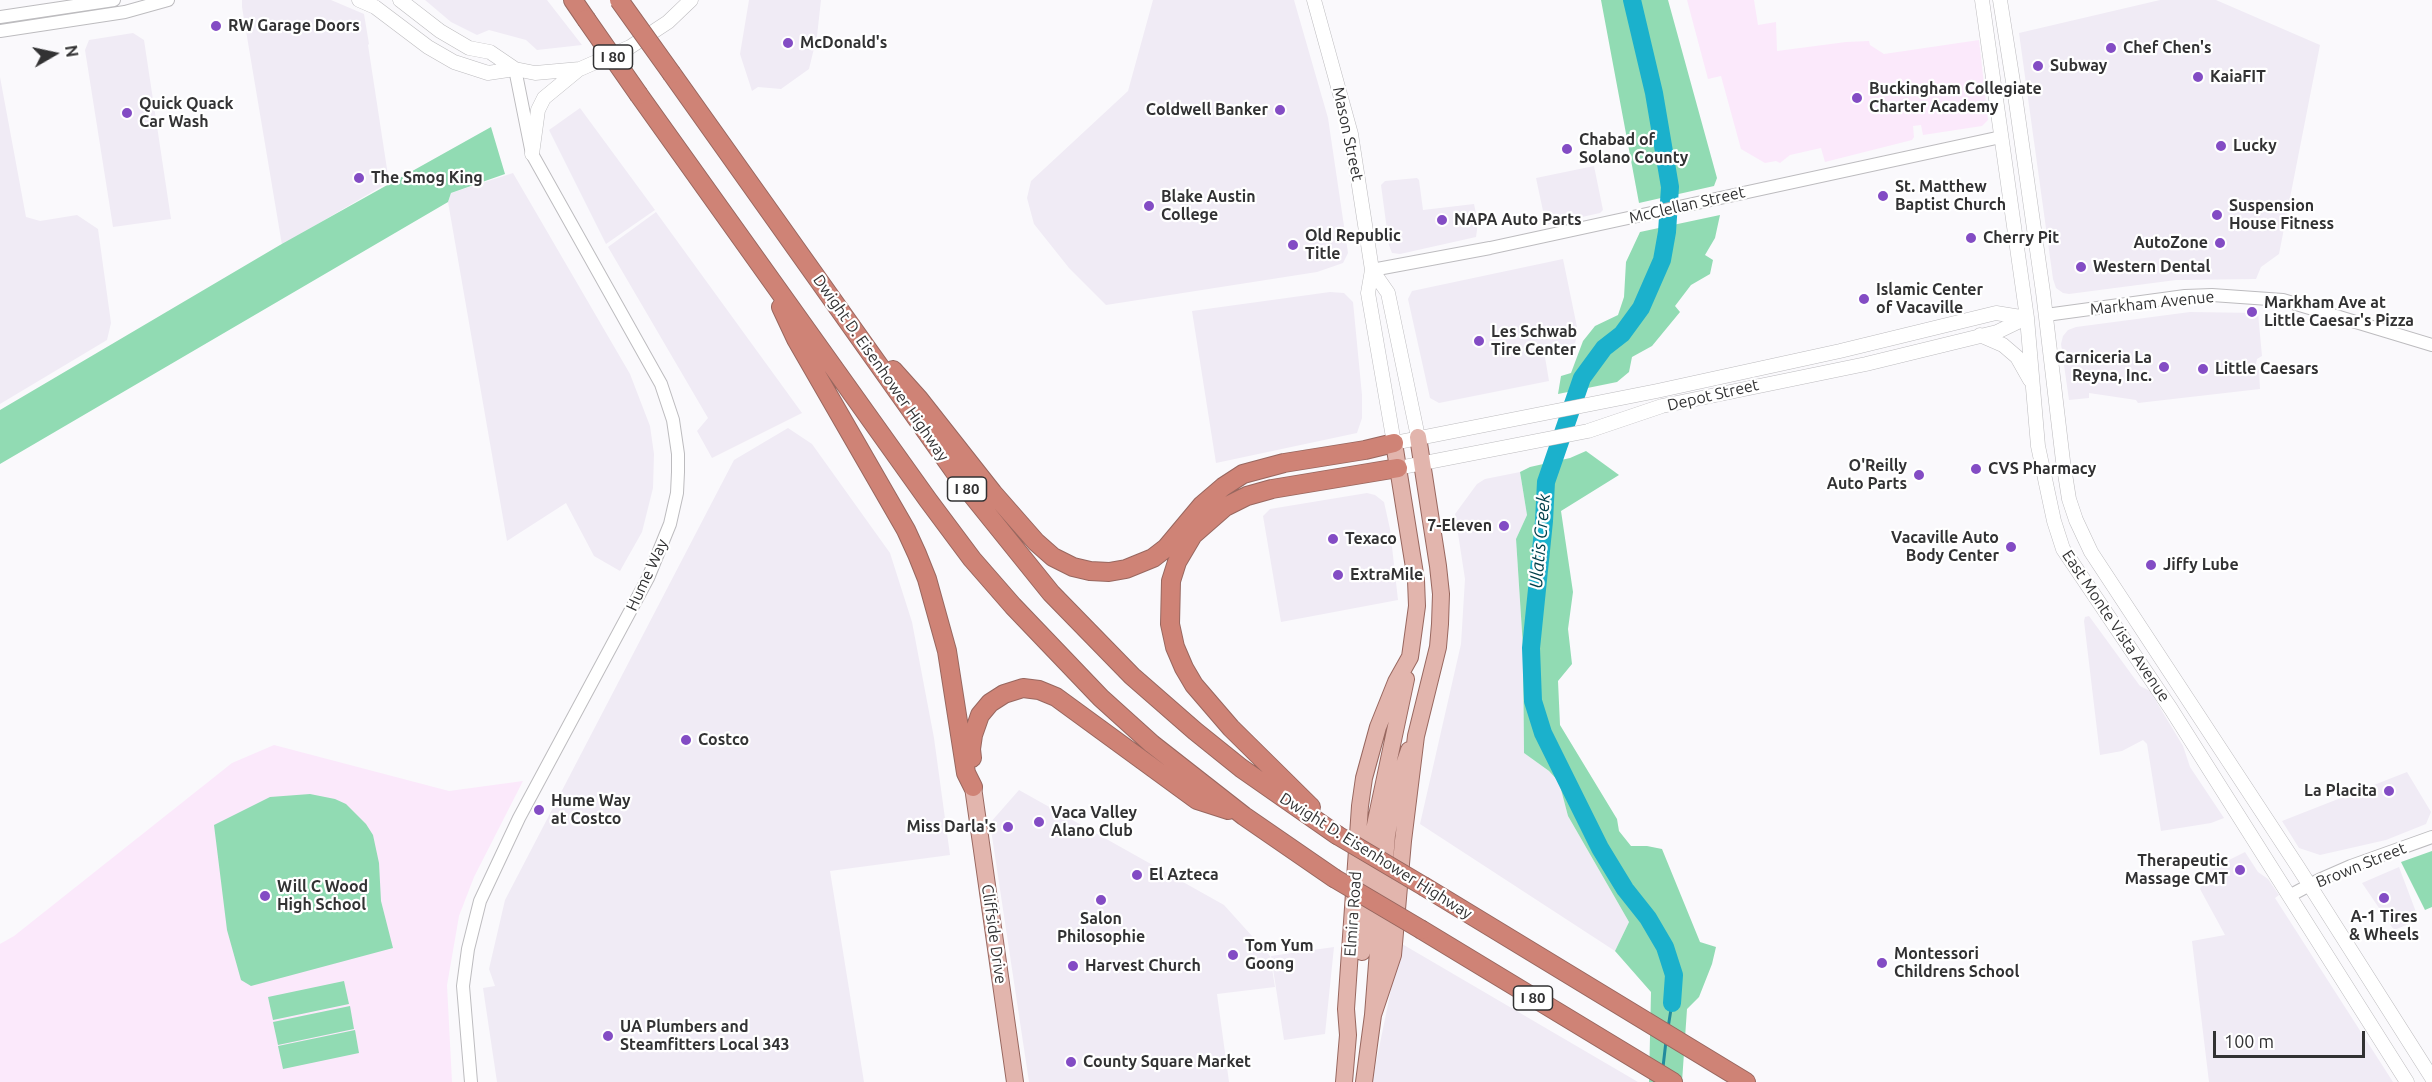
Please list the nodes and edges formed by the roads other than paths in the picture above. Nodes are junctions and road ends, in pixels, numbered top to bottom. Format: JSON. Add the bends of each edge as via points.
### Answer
{"nodes":[{"id":1,"x":114,"y":0,"type":"edge"},
{"id":2,"x":168,"y":0,"type":"edge"},
{"id":3,"x":359,"y":0,"type":"edge"},
{"id":4,"x":400,"y":0,"type":"edge"},
{"id":5,"x":573,"y":0,"type":"edge"},
{"id":6,"x":619,"y":0,"type":"edge"},
{"id":7,"x":691,"y":0,"type":"edge"},
{"id":8,"x":1314,"y":0,"type":"edge"},
{"id":9,"x":1982,"y":0,"type":"edge"},
{"id":10,"x":1988,"y":0,"type":"edge"},
{"id":11,"x":2000,"y":0,"type":"edge"},
{"id":12,"x":0,"y":17,"type":"edge"},
{"id":13,"x":0,"y":31,"type":"edge"},
{"id":14,"x":2006,"y":48,"type":"junction"},
{"id":15,"x":515,"y":69,"type":"junction"},
{"id":16,"x":580,"y":69,"type":"junction"},
{"id":17,"x":1993,"y":75,"type":"junction"},
{"id":18,"x":2021,"y":132,"type":"junction"},
{"id":19,"x":2001,"y":137,"type":"junction"},
{"id":20,"x":532,"y":154,"type":"junction"},
{"id":21,"x":1372,"y":270,"type":"junction"},
{"id":22,"x":766,"y":272,"type":"junction"},
{"id":23,"x":841,"y":313,"type":"junction"},
{"id":24,"x":2046,"y":315,"type":"junction"},
{"id":25,"x":2027,"y":318,"type":"junction"},
{"id":26,"x":1980,"y":335,"type":"junction"},
{"id":27,"x":2432,"y":345,"type":"edge"},
{"id":28,"x":2033,"y":384,"type":"junction"},
{"id":29,"x":1418,"y":437,"type":"junction"},
{"id":30,"x":1394,"y":443,"type":"junction"},
{"id":31,"x":1422,"y":464,"type":"junction"},
{"id":32,"x":1398,"y":468,"type":"junction"},
{"id":33,"x":973,"y":787,"type":"junction"},
{"id":34,"x":1244,"y":816,"type":"junction"},
{"id":35,"x":1337,"y":835,"type":"junction"},
{"id":36,"x":2432,"y":837,"type":"edge"},
{"id":37,"x":2309,"y":885,"type":"junction"},
{"id":38,"x":2291,"y":895,"type":"junction"},
{"id":39,"x":2432,"y":1078,"type":"edge"},
{"id":40,"x":471,"y":1082,"type":"edge"},
{"id":41,"x":1015,"y":1082,"type":"edge"},
{"id":42,"x":1344,"y":1082,"type":"edge"},
{"id":43,"x":1364,"y":1082,"type":"edge"},
{"id":44,"x":1673,"y":1082,"type":"edge"},
{"id":45,"x":1746,"y":1082,"type":"edge"},
{"id":46,"x":2407,"y":1082,"type":"edge"}],
"edges":[{"from":1,"to":12,"type":"street"},
{"from":2,"to":13,"type":"street","via":[[124,12]]},
{"from":3,"to":15,"type":"main road","via":[[454,62],[488,73]]},
{"from":4,"to":15,"type":"main road","via":[[440,31],[469,48],[490,52]]},
{"from":5,"to":22,"type":"highway","number":"I 80","bridge":true},
{"from":6,"to":23,"type":"highway","name":"Dwight D. Eisenhower Highway","number":"I 80","bridge":true},
{"from":7,"to":16,"type":"main road","via":[[668,22],[630,47]]},
{"from":8,"to":21,"type":"main road","name":"Mason Street","via":[[1351,134]]},
{"from":9,"to":17,"type":"main road","name":"East Monte Vista Avenue"},
{"from":10,"to":14,"type":"main road","via":[[1998,38]]},
{"from":11,"to":14,"type":"main road","name":"East Monte Vista Avenue"},
{"from":14,"to":18,"type":"main road","name":"East Monte Vista Avenue"},
{"from":15,"to":16,"type":"main road","via":[[535,73]]},
{"from":15,"to":20,"type":"street","name":"Hume Way"},
{"from":16,"to":20,"type":"main road","via":[[544,98],[538,110]]},
{"from":17,"to":18,"type":"main road","via":[[2005,89],[2012,126]]},
{"from":17,"to":19,"type":"main road","name":"East Monte Vista Avenue"},
{"from":18,"to":24,"type":"main road","name":"East Monte Vista Avenue"},
{"from":19,"to":21,"type":"street","name":"McClellan Street"},
{"from":19,"to":25,"type":"main road","name":"East Monte Vista Avenue"},
{"from":20,"to":40,"type":"street","name":"Hume Way","via":[[662,384],[677,437],[677,482],[670,524],[648,578],[523,811],[480,901],[463,986]]},
{"from":21,"to":29,"type":"main road","name":"Mason Street","via":[[1388,292]]},
{"from":21,"to":30,"type":"main road","name":"Mason Street","via":[[1368,293]]},
{"from":22,"to":33,"type":"highway","via":[[796,339],[918,554],[947,651],[966,773]]},
{"from":22,"to":34,"type":"highway","number":"I 80","via":[[950,529],[1012,606],[1101,698]]},
{"from":23,"to":30,"type":"highway","via":[[919,399],[1036,542],[1073,567],[1109,572],[1153,558],[1172,542],[1202,505],[1243,474]]},
{"from":23,"to":35,"type":"highway","name":"Dwight D. Eisenhower Highway","number":"I 80","via":[[964,485],[1024,562],[1081,624],[1132,676],[1195,731]]},
{"from":24,"to":25,"type":"main road","name":"Depot Street"},
{"from":24,"to":27,"type":"street","name":"Markham Avenue","via":[[2185,296],[2283,300]]},
{"from":24,"to":37,"type":"main road","name":"East Monte Vista Avenue","via":[[2069,499],[2083,535]]},
{"from":25,"to":26,"type":"main road","name":"Depot Street"},
{"from":25,"to":28,"type":"main road","name":"East Monte Vista Avenue"},
{"from":25,"to":29,"type":"main road","name":"Depot Street","via":[[1996,313],[1608,401]]},
{"from":26,"to":28,"type":"main road","via":[[2003,345],[2017,357]]},
{"from":26,"to":31,"type":"main road","name":"Depot Street","via":[[1866,364],[1662,406],[1552,440]]},
{"from":28,"to":38,"type":"main road","name":"East Monte Vista Avenue","via":[[2038,446],[2063,549]]},
{"from":29,"to":30,"type":"main road","name":"Depot Street"},
{"from":29,"to":31,"type":"main road","name":"Elmira Road"},
{"from":30,"to":32,"type":"main road","name":"Elmira Road"},
{"from":31,"to":32,"type":"main road","name":"Depot Street"},
{"from":31,"to":43,"type":"main road","name":"Elmira Road","via":[[1441,594],[1438,647],[1416,736],[1404,759],[1395,791],[1387,835]]},
{"from":32,"to":35,"type":"highway","via":[[1272,489],[1225,507],[1193,535],[1177,562],[1171,582],[1170,624],[1175,647],[1194,685]]},
{"from":32,"to":42,"type":"main road","name":"Elmira Road","via":[[1418,606],[1374,830],[1358,998],[1348,1035]]},
{"from":33,"to":34,"type":"highway","via":[[970,749],[980,715],[1004,694],[1023,688],[1056,697],[1197,800]]},
{"from":33,"to":41,"type":"main road","name":"Cliffside Drive"},
{"from":34,"to":44,"type":"highway","number":"I 80","bridge":true,"via":[[1334,878]]},
{"from":35,"to":45,"type":"highway","name":"Dwight D. Eisenhower Highway","number":"I 80","bridge":true},
{"from":36,"to":37,"type":"street","name":"Brown Street"},
{"from":37,"to":38,"type":"street","name":"Brown Street"},
{"from":37,"to":39,"type":"main road","name":"East Monte Vista Avenue"},
{"from":38,"to":46,"type":"main road","name":"East Monte Vista Avenue"}]}
